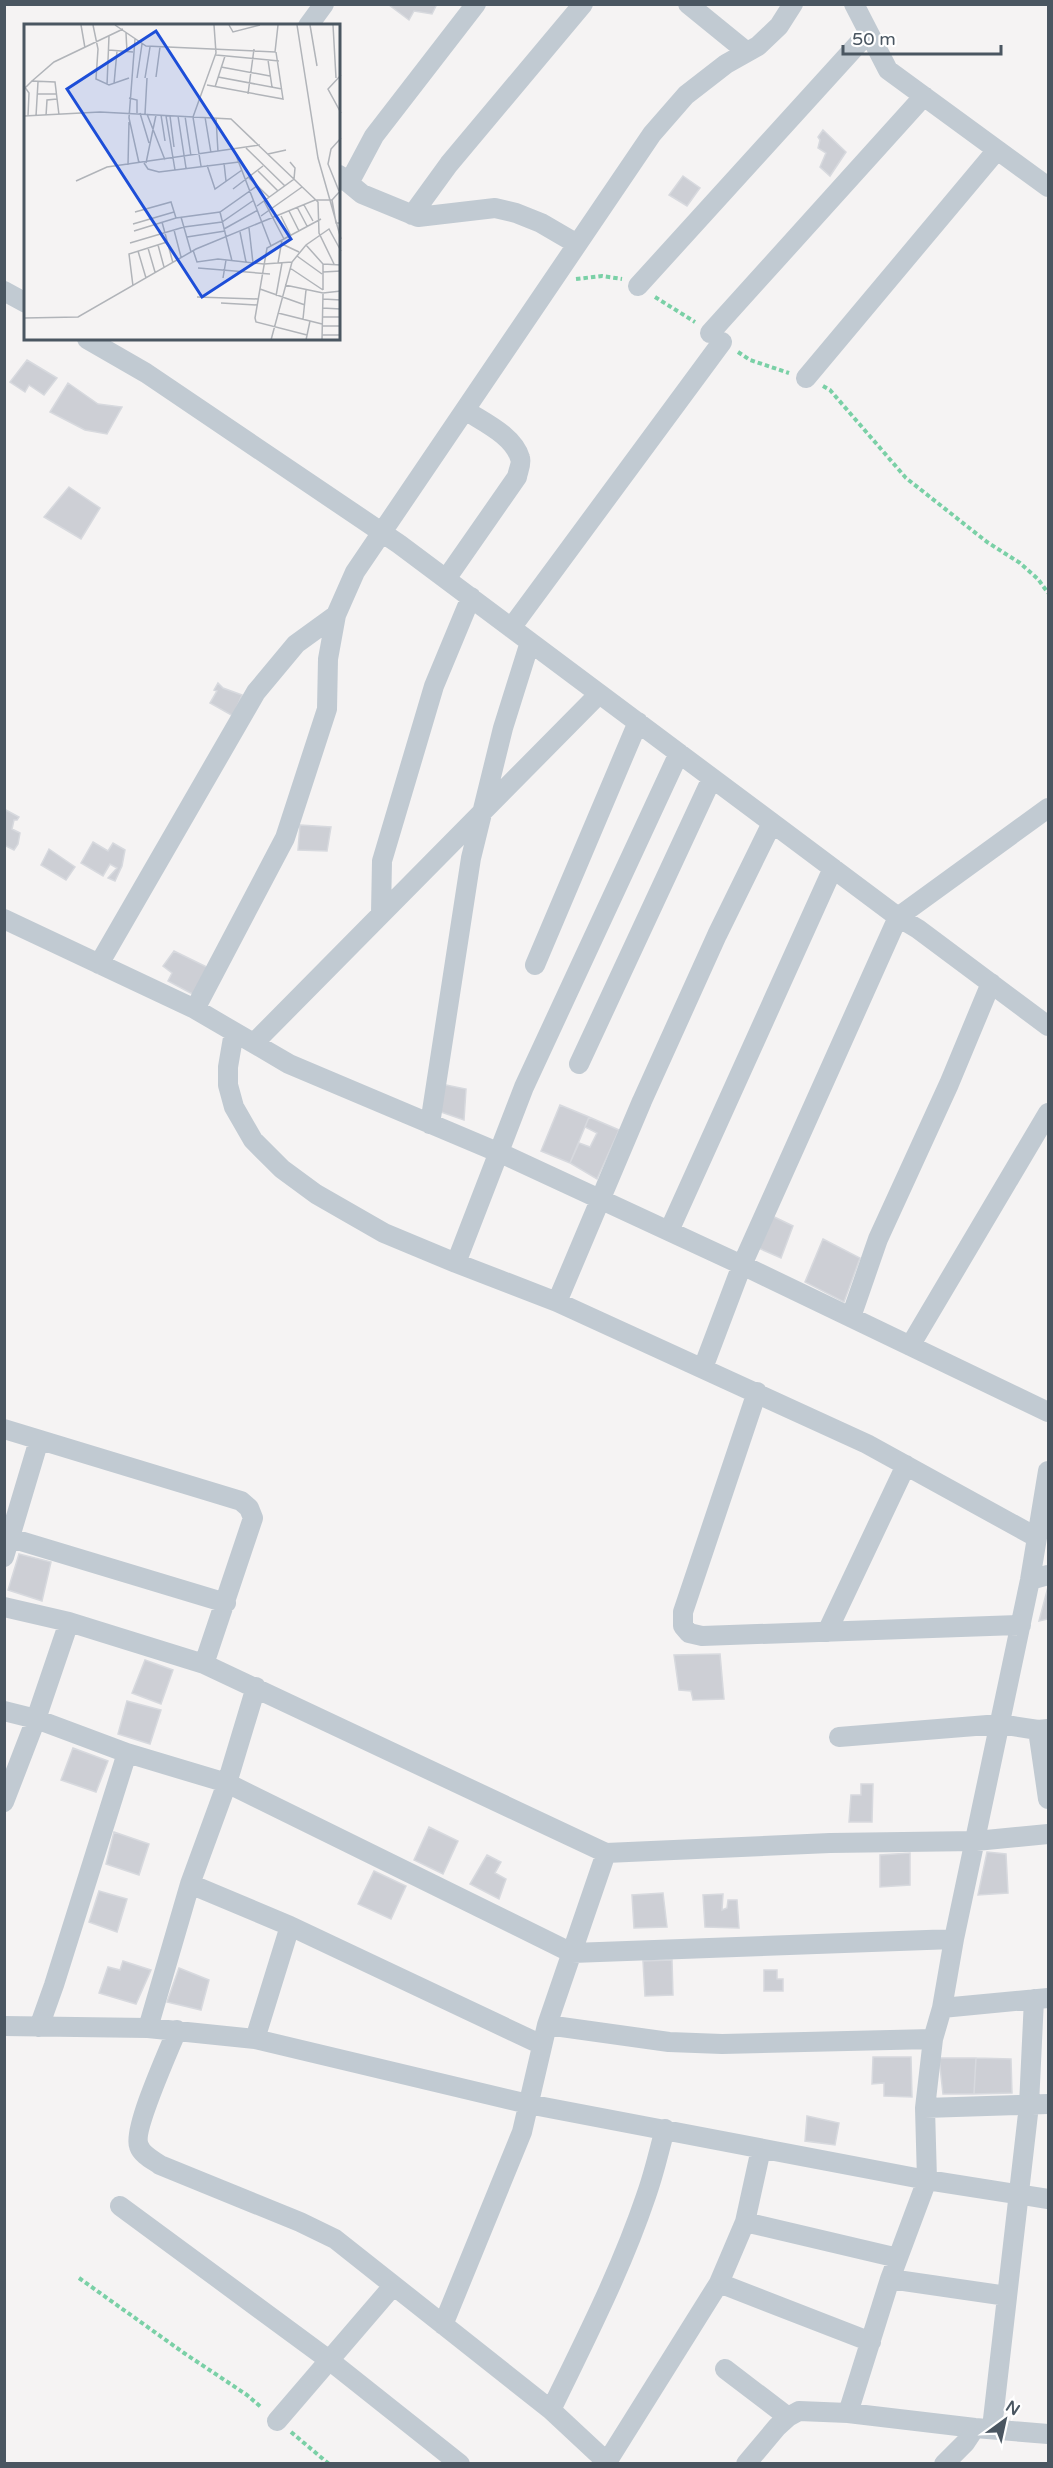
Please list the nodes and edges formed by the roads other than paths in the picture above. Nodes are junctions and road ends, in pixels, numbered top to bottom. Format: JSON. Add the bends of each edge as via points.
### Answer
{"nodes":[{"id":1,"x":324,"y":4,"type":"edge"},
{"id":2,"x":476,"y":4,"type":"edge"},
{"id":3,"x":583,"y":4,"type":"edge"},
{"id":4,"x":793,"y":4,"type":"edge"},
{"id":5,"x":854,"y":4,"type":"edge"},
{"id":6,"x":699,"y":8,"type":"edge"},
{"id":7,"x":309,"y":24,"type":"edge"},
{"id":8,"x":868,"y":33,"type":"junction"},
{"id":9,"x":747,"y":52,"type":"junction"},
{"id":10,"x":924,"y":96,"type":"junction"},
{"id":11,"x":997,"y":150,"type":"junction"},
{"id":12,"x":344,"y":179,"type":"edge"},
{"id":13,"x":1048,"y":187,"type":"edge"},
{"id":14,"x":412,"y":215,"type":"junction"},
{"id":15,"x":577,"y":244,"type":"junction"},
{"id":16,"x":638,"y":286,"type":"road end"},
{"id":17,"x":4,"y":291,"type":"edge"},
{"id":18,"x":24,"y":302,"type":"edge"},
{"id":19,"x":89,"y":340,"type":"edge"},
{"id":20,"x":806,"y":378,"type":"road end"},
{"id":21,"x":465,"y":410,"type":"junction"},
{"id":22,"x":382,"y":532,"type":"junction"},
{"id":23,"x":446,"y":579,"type":"junction"},
{"id":24,"x":471,"y":597,"type":"junction"},
{"id":25,"x":336,"y":615,"type":"junction"},
{"id":26,"x":512,"y":628,"type":"junction"},
{"id":27,"x":530,"y":642,"type":"junction"},
{"id":28,"x":599,"y":694,"type":"junction"},
{"id":29,"x":638,"y":722,"type":"junction"},
{"id":30,"x":679,"y":753,"type":"junction"},
{"id":31,"x":712,"y":778,"type":"junction"},
{"id":32,"x":1048,"y":808,"type":"edge"},
{"id":33,"x":484,"y":809,"type":"junction"},
{"id":34,"x":772,"y":823,"type":"junction"},
{"id":35,"x":833,"y":868,"type":"junction"},
{"id":36,"x":381,"y":913,"type":"junction"},
{"id":37,"x":898,"y":917,"type":"junction"},
{"id":38,"x":4,"y":919,"type":"edge"},
{"id":39,"x":99,"y":964,"type":"junction"},
{"id":40,"x":535,"y":964,"type":"dead end"},
{"id":41,"x":991,"y":983,"type":"junction"},
{"id":42,"x":195,"y":1009,"type":"junction"},
{"id":43,"x":1048,"y":1026,"type":"edge"},
{"id":44,"x":234,"y":1032,"type":"junction"},
{"id":45,"x":254,"y":1043,"type":"junction"},
{"id":46,"x":579,"y":1064,"type":"dead end"},
{"id":47,"x":1048,"y":1113,"type":"edge"},
{"id":48,"x":430,"y":1124,"type":"junction"},
{"id":49,"x":500,"y":1153,"type":"junction"},
{"id":50,"x":602,"y":1200,"type":"junction"},
{"id":51,"x":669,"y":1231,"type":"junction"},
{"id":52,"x":456,"y":1263,"type":"junction"},
{"id":53,"x":742,"y":1264,"type":"junction"},
{"id":54,"x":557,"y":1302,"type":"junction"},
{"id":55,"x":850,"y":1317,"type":"junction"},
{"id":56,"x":910,"y":1346,"type":"junction"},
{"id":57,"x":703,"y":1368,"type":"junction"},
{"id":58,"x":757,"y":1392,"type":"junction"},
{"id":59,"x":1048,"y":1412,"type":"edge"},
{"id":60,"x":4,"y":1429,"type":"edge"},
{"id":61,"x":39,"y":1440,"type":"junction"},
{"id":62,"x":906,"y":1465,"type":"junction"},
{"id":63,"x":1048,"y":1471,"type":"edge"},
{"id":64,"x":7,"y":1537,"type":"edge"},
{"id":65,"x":1036,"y":1537,"type":"junction"},
{"id":66,"x":4,"y":1557,"type":"edge"},
{"id":67,"x":1039,"y":1577,"type":"edge"},
{"id":68,"x":226,"y":1603,"type":"junction"},
{"id":69,"x":4,"y":1607,"type":"edge"},
{"id":70,"x":69,"y":1623,"type":"junction"},
{"id":71,"x":1021,"y":1625,"type":"junction"},
{"id":72,"x":827,"y":1632,"type":"junction"},
{"id":73,"x":204,"y":1664,"type":"junction"},
{"id":74,"x":256,"y":1687,"type":"junction"},
{"id":75,"x":4,"y":1711,"type":"edge"},
{"id":76,"x":36,"y":1719,"type":"junction"},
{"id":77,"x":1000,"y":1724,"type":"junction"},
{"id":78,"x":1043,"y":1729,"type":"edge"},
{"id":79,"x":840,"y":1737,"type":"dead end"},
{"id":80,"x":128,"y":1753,"type":"junction"},
{"id":81,"x":227,"y":1783,"type":"junction"},
{"id":82,"x":1048,"y":1799,"type":"edge"},
{"id":83,"x":4,"y":1802,"type":"edge"},
{"id":84,"x":1048,"y":1834,"type":"edge"},
{"id":85,"x":976,"y":1841,"type":"junction"},
{"id":86,"x":606,"y":1853,"type":"junction"},
{"id":87,"x":190,"y":1884,"type":"junction"},
{"id":88,"x":290,"y":1926,"type":"junction"},
{"id":89,"x":954,"y":1939,"type":"junction"},
{"id":90,"x":572,"y":1953,"type":"junction"},
{"id":91,"x":1041,"y":1998,"type":"edge"},
{"id":92,"x":942,"y":2008,"type":"junction"},
{"id":93,"x":4,"y":2025,"type":"edge"},
{"id":94,"x":547,"y":2025,"type":"junction"},
{"id":95,"x":39,"y":2027,"type":"junction"},
{"id":96,"x":148,"y":2028,"type":"junction"},
{"id":97,"x":177,"y":2030,"type":"junction"},
{"id":98,"x":255,"y":2039,"type":"junction"},
{"id":99,"x":933,"y":2039,"type":"junction"},
{"id":100,"x":542,"y":2045,"type":"junction"},
{"id":101,"x":528,"y":2104,"type":"junction"},
{"id":102,"x":1039,"y":2105,"type":"edge"},
{"id":103,"x":925,"y":2108,"type":"junction"},
{"id":104,"x":665,"y":2129,"type":"junction"},
{"id":105,"x":761,"y":2148,"type":"junction"},
{"id":106,"x":927,"y":2180,"type":"junction"},
{"id":107,"x":1018,"y":2195,"type":"junction"},
{"id":108,"x":1048,"y":2199,"type":"edge"},
{"id":109,"x":120,"y":2206,"type":"dead end"},
{"id":110,"x":745,"y":2222,"type":"junction"},
{"id":111,"x":898,"y":2258,"type":"junction"},
{"id":112,"x":890,"y":2279,"type":"junction"},
{"id":113,"x":719,"y":2283,"type":"junction"},
{"id":114,"x":393,"y":2286,"type":"junction"},
{"id":115,"x":1007,"y":2296,"type":"junction"},
{"id":116,"x":443,"y":2325,"type":"junction"},
{"id":117,"x":871,"y":2342,"type":"junction"},
{"id":118,"x":329,"y":2360,"type":"junction"},
{"id":119,"x":725,"y":2369,"type":"dead end"},
{"id":120,"x":550,"y":2410,"type":"junction"},
{"id":121,"x":848,"y":2413,"type":"junction"},
{"id":122,"x":788,"y":2417,"type":"junction"},
{"id":123,"x":277,"y":2421,"type":"road end"},
{"id":124,"x":984,"y":2428,"type":"junction"},
{"id":125,"x":1048,"y":2434,"type":"edge"},
{"id":126,"x":950,"y":2462,"type":"edge"},
{"id":127,"x":460,"y":2463,"type":"edge"},
{"id":128,"x":608,"y":2463,"type":"edge"},
{"id":129,"x":746,"y":2463,"type":"edge"}],
"edges":[{"from":1,"to":7,"type":"street"},
{"from":2,"to":12,"type":"street"},
{"from":3,"to":14,"type":"street","via":[[449,164]]},
{"from":4,"to":9,"type":"street","via":[[778,26]]},
{"from":5,"to":8,"type":"street"},
{"from":6,"to":9,"type":"street"},
{"from":8,"to":10,"type":"street","via":[[888,70]]},
{"from":8,"to":16,"type":"street"},
{"from":9,"to":15,"type":"street","via":[[687,95],[652,134]]},
{"from":10,"to":11,"type":"street"},
{"from":10,"to":26,"type":"street","via":[[716,337]]},
{"from":11,"to":13,"type":"street"},
{"from":11,"to":20,"type":"street"},
{"from":12,"to":14,"type":"street","via":[[362,194]]},
{"from":14,"to":15,"type":"street","via":[[495,208],[541,223]]},
{"from":15,"to":21,"type":"street"},
{"from":17,"to":18,"type":"street"},
{"from":19,"to":22,"type":"street","via":[[146,373]]},
{"from":21,"to":22,"type":"street"},
{"from":21,"to":23,"type":"street","via":[[508,438],[520,464],[517,477]]},
{"from":22,"to":23,"type":"street"},
{"from":22,"to":25,"type":"street","via":[[355,572]]},
{"from":23,"to":24,"type":"street"},
{"from":24,"to":26,"type":"street"},
{"from":24,"to":36,"type":"street","via":[[434,686],[382,861]]},
{"from":25,"to":39,"type":"street","via":[[296,644],[256,692]]},
{"from":25,"to":42,"type":"street","via":[[328,659],[327,709],[285,838]]},
{"from":26,"to":27,"type":"street"},
{"from":27,"to":28,"type":"street"},
{"from":27,"to":33,"type":"street","via":[[503,728]]},
{"from":28,"to":29,"type":"street"},
{"from":28,"to":33,"type":"street"},
{"from":29,"to":30,"type":"street"},
{"from":29,"to":40,"type":"street"},
{"from":30,"to":31,"type":"street"},
{"from":30,"to":49,"type":"street","via":[[524,1087]]},
{"from":31,"to":34,"type":"street"},
{"from":31,"to":46,"type":"street"},
{"from":32,"to":37,"type":"street"},
{"from":33,"to":36,"type":"street"},
{"from":33,"to":48,"type":"street","via":[[471,858]]},
{"from":34,"to":35,"type":"street"},
{"from":34,"to":50,"type":"street","via":[[646,1090]]},
{"from":35,"to":37,"type":"street"},
{"from":35,"to":51,"type":"street"},
{"from":36,"to":45,"type":"street"},
{"from":37,"to":41,"type":"street"},
{"from":37,"to":53,"type":"street"},
{"from":38,"to":39,"type":"street"},
{"from":39,"to":42,"type":"street"},
{"from":41,"to":43,"type":"street"},
{"from":41,"to":55,"type":"street","via":[[878,1239]]},
{"from":42,"to":44,"type":"street"},
{"from":44,"to":45,"type":"street"},
{"from":44,"to":52,"type":"street","via":[[228,1085],[234,1107],[253,1140],[282,1169],[316,1194],[384,1233]]},
{"from":45,"to":48,"type":"street","via":[[289,1064]]},
{"from":47,"to":56,"type":"street"},
{"from":48,"to":49,"type":"street"},
{"from":49,"to":50,"type":"street"},
{"from":49,"to":52,"type":"street"},
{"from":50,"to":51,"type":"street"},
{"from":50,"to":54,"type":"street"},
{"from":51,"to":53,"type":"street"},
{"from":52,"to":54,"type":"street"},
{"from":53,"to":55,"type":"street"},
{"from":53,"to":57,"type":"street"},
{"from":54,"to":57,"type":"street"},
{"from":55,"to":56,"type":"street"},
{"from":56,"to":59,"type":"street"},
{"from":57,"to":58,"type":"street"},
{"from":58,"to":62,"type":"street"},
{"from":58,"to":72,"type":"street","via":[[683,1612],[683,1626],[689,1633],[702,1636]]},
{"from":60,"to":61,"type":"street"},
{"from":61,"to":64,"type":"street"},
{"from":61,"to":68,"type":"street","via":[[241,1502],[249,1508],[253,1518]]},
{"from":62,"to":65,"type":"street"},
{"from":62,"to":72,"type":"street"},
{"from":63,"to":65,"type":"street"},
{"from":64,"to":66,"type":"street"},
{"from":64,"to":68,"type":"street"},
{"from":65,"to":67,"type":"street"},
{"from":67,"to":71,"type":"street"},
{"from":68,"to":73,"type":"street"},
{"from":69,"to":70,"type":"street"},
{"from":70,"to":73,"type":"street"},
{"from":70,"to":76,"type":"street"},
{"from":71,"to":72,"type":"street"},
{"from":71,"to":77,"type":"street"},
{"from":73,"to":74,"type":"street"},
{"from":74,"to":81,"type":"street"},
{"from":74,"to":86,"type":"street"},
{"from":75,"to":76,"type":"street"},
{"from":76,"to":80,"type":"street"},
{"from":76,"to":83,"type":"street"},
{"from":77,"to":78,"type":"street"},
{"from":77,"to":79,"type":"street"},
{"from":77,"to":85,"type":"street"},
{"from":78,"to":82,"type":"street"},
{"from":80,"to":81,"type":"street"},
{"from":80,"to":95,"type":"street"},
{"from":81,"to":87,"type":"street"},
{"from":81,"to":90,"type":"street"},
{"from":84,"to":85,"type":"street"},
{"from":85,"to":86,"type":"street"},
{"from":85,"to":89,"type":"street"},
{"from":86,"to":90,"type":"street"},
{"from":87,"to":88,"type":"street"},
{"from":87,"to":96,"type":"street"},
{"from":88,"to":98,"type":"street"},
{"from":88,"to":100,"type":"street"},
{"from":89,"to":90,"type":"street"},
{"from":89,"to":92,"type":"street"},
{"from":90,"to":94,"type":"street"},
{"from":91,"to":92,"type":"street"},
{"from":91,"to":102,"type":"street"},
{"from":92,"to":99,"type":"street"},
{"from":93,"to":95,"type":"street"},
{"from":94,"to":99,"type":"street","via":[[669,2042],[722,2044]]},
{"from":94,"to":100,"type":"street"},
{"from":95,"to":96,"type":"street"},
{"from":96,"to":97,"type":"street"},
{"from":97,"to":98,"type":"street"},
{"from":97,"to":114,"type":"street","via":[[140,2123],[138,2144],[142,2152],[160,2166],[335,2239]]},
{"from":98,"to":101,"type":"street"},
{"from":99,"to":103,"type":"street"},
{"from":100,"to":101,"type":"street"},
{"from":101,"to":104,"type":"street"},
{"from":101,"to":116,"type":"street","via":[[504,2180]]},
{"from":102,"to":103,"type":"street"},
{"from":102,"to":107,"type":"street"},
{"from":103,"to":106,"type":"street"},
{"from":104,"to":105,"type":"street"},
{"from":104,"to":120,"type":"street","via":[[647,2195],[623,2255]]},
{"from":105,"to":106,"type":"street"},
{"from":105,"to":110,"type":"street"},
{"from":106,"to":107,"type":"street"},
{"from":106,"to":111,"type":"street"},
{"from":107,"to":108,"type":"street"},
{"from":107,"to":115,"type":"street"},
{"from":109,"to":118,"type":"street"},
{"from":110,"to":111,"type":"street"},
{"from":110,"to":113,"type":"street"},
{"from":111,"to":112,"type":"street"},
{"from":112,"to":115,"type":"street"},
{"from":112,"to":117,"type":"street"},
{"from":113,"to":117,"type":"street"},
{"from":113,"to":128,"type":"street"},
{"from":114,"to":116,"type":"street"},
{"from":114,"to":118,"type":"street"},
{"from":115,"to":124,"type":"street"},
{"from":116,"to":120,"type":"street"},
{"from":117,"to":121,"type":"street"},
{"from":118,"to":123,"type":"street"},
{"from":118,"to":127,"type":"street"},
{"from":119,"to":122,"type":"street"},
{"from":120,"to":128,"type":"street"},
{"from":121,"to":122,"type":"street","via":[[800,2411]]},
{"from":121,"to":124,"type":"street"},
{"from":122,"to":129,"type":"street"},
{"from":124,"to":125,"type":"street"},
{"from":124,"to":126,"type":"street"}]}
